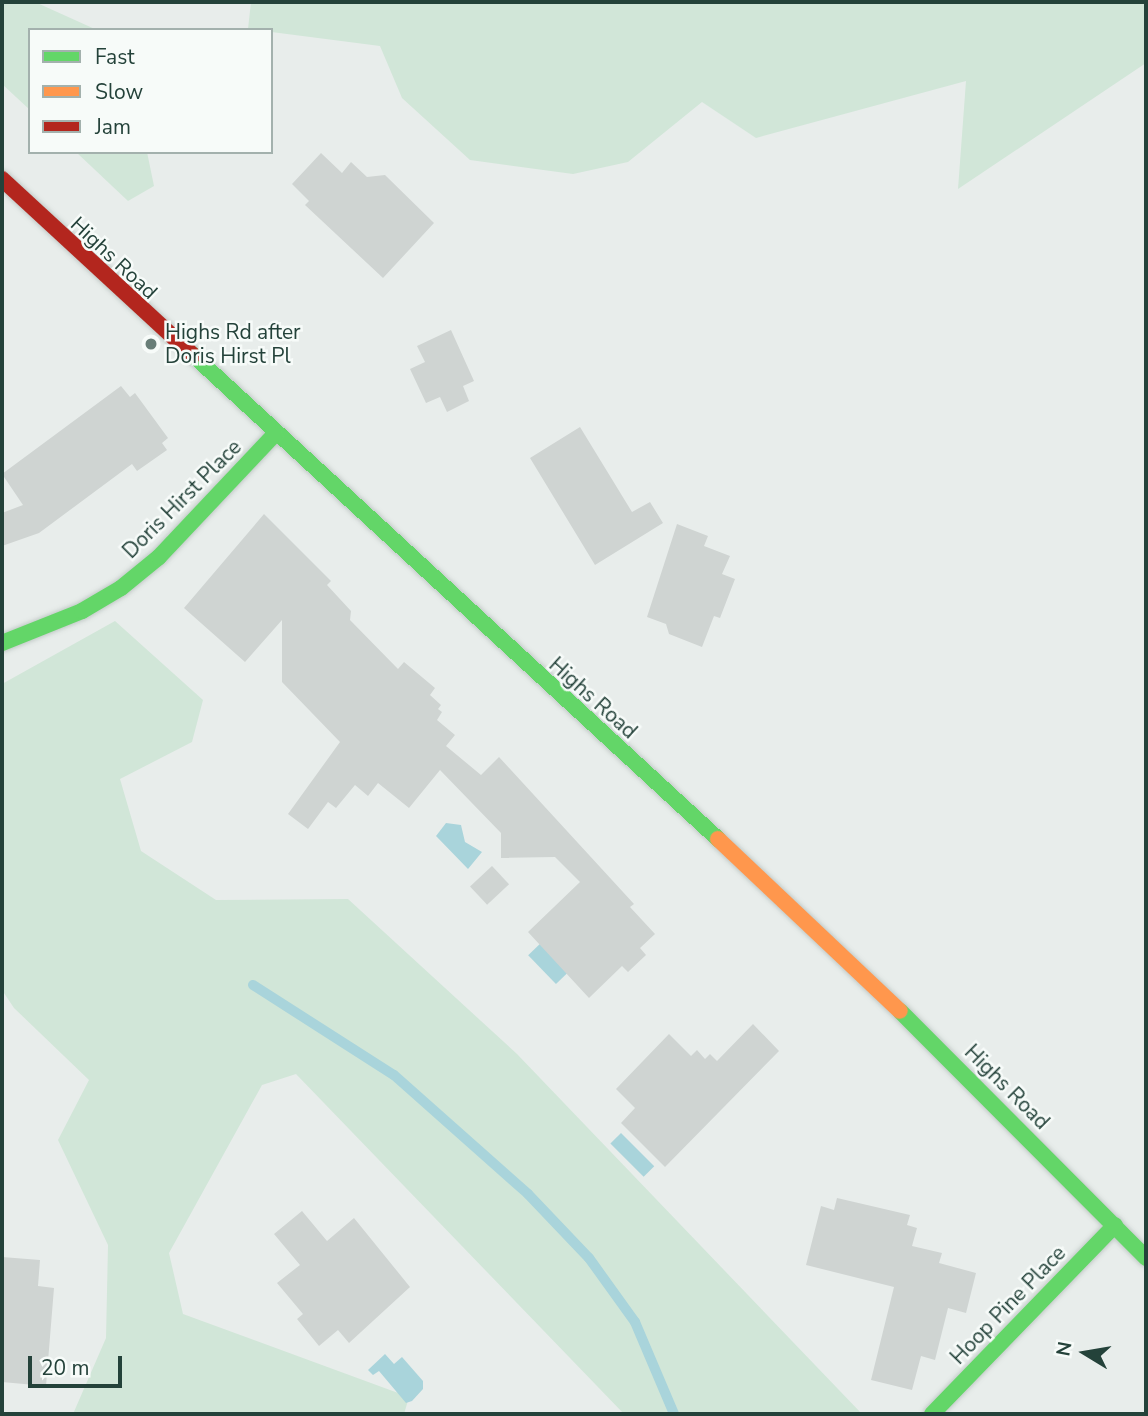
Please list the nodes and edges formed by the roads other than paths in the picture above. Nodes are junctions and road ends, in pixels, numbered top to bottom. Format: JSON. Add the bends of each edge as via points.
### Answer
{"nodes":[{"id":1,"x":2,"y":179,"type":"edge"},
{"id":2,"x":275,"y":433,"type":"junction"},
{"id":3,"x":2,"y":643,"type":"edge"},
{"id":4,"x":1115,"y":1225,"type":"junction"},
{"id":5,"x":1146,"y":1258,"type":"edge"},
{"id":6,"x":932,"y":1414,"type":"edge"}],
"edges":[{"from":1,"to":2,"type":"street","name":"Highs Road"},
{"from":2,"to":3,"type":"street","name":"Doris Hirst Place","via":[[159,557],[121,588],[82,611]]},
{"from":2,"to":4,"type":"street","name":"Highs Road","via":[[739,858],[958,1066]]},
{"from":4,"to":5,"type":"street","name":"Highs Road"},
{"from":4,"to":6,"type":"street","name":"Hoop Pine Place"}]}
